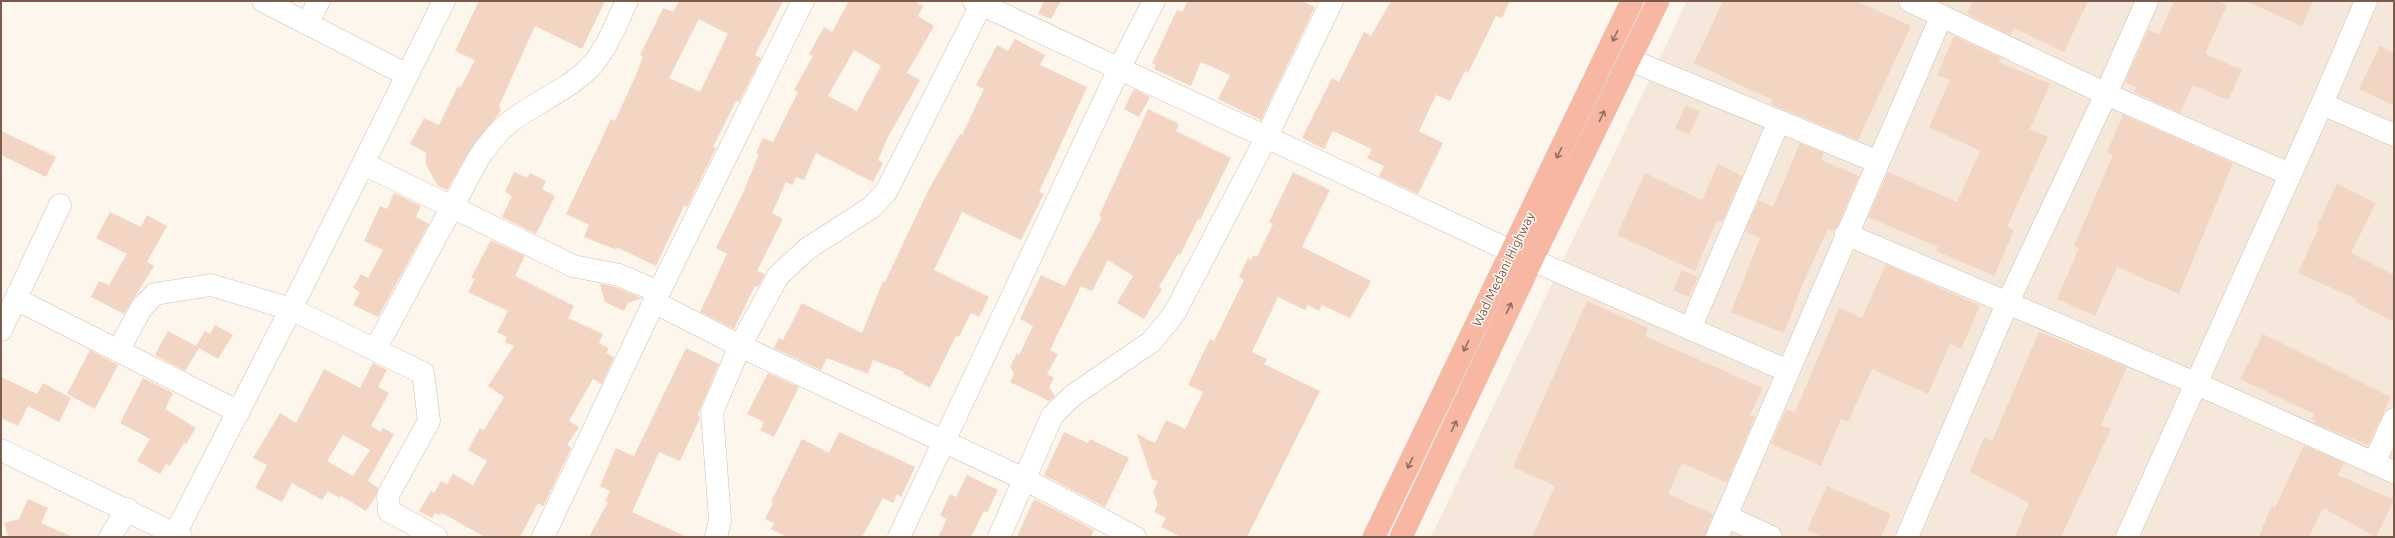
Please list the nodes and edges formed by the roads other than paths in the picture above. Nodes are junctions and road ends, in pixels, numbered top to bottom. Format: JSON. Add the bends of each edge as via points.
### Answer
{"nodes":[{"id":1,"x":263,"y":1,"type":"edge"},
{"id":2,"x":319,"y":1,"type":"edge"},
{"id":3,"x":444,"y":1,"type":"edge"},
{"id":4,"x":627,"y":1,"type":"edge"},
{"id":5,"x":803,"y":1,"type":"edge"},
{"id":6,"x":1154,"y":1,"type":"edge"},
{"id":7,"x":1332,"y":1,"type":"edge"},
{"id":8,"x":1632,"y":1,"type":"edge"},
{"id":9,"x":1658,"y":1,"type":"edge"},
{"id":10,"x":1910,"y":1,"type":"edge"},
{"id":11,"x":2147,"y":1,"type":"edge"},
{"id":12,"x":2366,"y":1,"type":"edge"},
{"id":13,"x":979,"y":2,"type":"edge"},
{"id":14,"x":1941,"y":17,"type":"junction"},
{"id":15,"x":307,"y":24,"type":"junction"},
{"id":16,"x":1630,"y":60,"type":"junction"},
{"id":17,"x":1120,"y":67,"type":"junction"},
{"id":18,"x":406,"y":74,"type":"junction"},
{"id":19,"x":2106,"y":94,"type":"junction"},
{"id":20,"x":2322,"y":104,"type":"junction"},
{"id":21,"x":1779,"y":121,"type":"junction"},
{"id":22,"x":2394,"y":135,"type":"edge"},
{"id":23,"x":1266,"y":138,"type":"junction"},
{"id":24,"x":1878,"y":162,"type":"junction"},
{"id":25,"x":364,"y":164,"type":"junction"},
{"id":26,"x":2290,"y":174,"type":"junction"},
{"id":27,"x":60,"y":205,"type":"dead end"},
{"id":28,"x":452,"y":208,"type":"junction"},
{"id":29,"x":1846,"y":234,"type":"junction"},
{"id":30,"x":1511,"y":251,"type":"junction"},
{"id":31,"x":1532,"y":260,"type":"junction"},
{"id":32,"x":656,"y":297,"type":"junction"},
{"id":33,"x":16,"y":299,"type":"junction"},
{"id":34,"x":2007,"y":304,"type":"junction"},
{"id":35,"x":291,"y":309,"type":"junction"},
{"id":36,"x":1690,"y":329,"type":"junction"},
{"id":37,"x":1,"y":330,"type":"edge"},
{"id":38,"x":740,"y":346,"type":"junction"},
{"id":39,"x":376,"y":348,"type":"junction"},
{"id":40,"x":118,"y":351,"type":"junction"},
{"id":41,"x":1788,"y":371,"type":"junction"},
{"id":42,"x":2195,"y":383,"type":"junction"},
{"id":43,"x":238,"y":412,"type":"junction"},
{"id":44,"x":2394,"y":419,"type":"edge"},
{"id":45,"x":943,"y":442,"type":"junction"},
{"id":46,"x":1,"y":450,"type":"edge"},
{"id":47,"x":2374,"y":463,"type":"junction"},
{"id":48,"x":2394,"y":472,"type":"edge"},
{"id":49,"x":1024,"y":479,"type":"junction"},
{"id":50,"x":127,"y":509,"type":"junction"},
{"id":51,"x":1726,"y":516,"type":"junction"},
{"id":52,"x":178,"y":536,"type":"edge"},
{"id":53,"x":110,"y":537,"type":"edge"},
{"id":54,"x":436,"y":537,"type":"edge"},
{"id":55,"x":543,"y":537,"type":"edge"},
{"id":56,"x":716,"y":537,"type":"edge"},
{"id":57,"x":899,"y":537,"type":"edge"},
{"id":58,"x":999,"y":537,"type":"edge"},
{"id":59,"x":1135,"y":537,"type":"edge"},
{"id":60,"x":1374,"y":537,"type":"edge"},
{"id":61,"x":1401,"y":537,"type":"edge"},
{"id":62,"x":1717,"y":537,"type":"edge"},
{"id":63,"x":1772,"y":537,"type":"edge"},
{"id":64,"x":1907,"y":537,"type":"edge"},
{"id":65,"x":2127,"y":537,"type":"edge"}],
"edges":[{"from":1,"to":15,"type":"street"},
{"from":2,"to":15,"type":"street"},
{"from":3,"to":18,"type":"street"},
{"from":4,"to":28,"type":"street","via":[[602,50],[589,69],[506,125],[478,159]]},
{"from":5,"to":32,"type":"street"},
{"from":6,"to":17,"type":"street"},
{"from":7,"to":23,"type":"street"},
{"from":8,"to":30,"type":"highway","name":"Wad Medani Highway","one_way":true},
{"from":9,"to":16,"type":"highway","name":"Wad Medani Highway"},
{"from":10,"to":14,"type":"street"},
{"from":11,"to":19,"type":"street"},
{"from":12,"to":20,"type":"street"},
{"from":13,"to":17,"type":"street"},
{"from":13,"to":38,"type":"street","via":[[886,192],[872,207],[806,249],[778,276]]},
{"from":14,"to":19,"type":"street"},
{"from":14,"to":24,"type":"street"},
{"from":15,"to":18,"type":"street"},
{"from":16,"to":21,"type":"street"},
{"from":31,"to":16,"type":"highway","name":"Wad Medani Highway","one_way":true},
{"from":17,"to":23,"type":"street"},
{"from":17,"to":45,"type":"street"},
{"from":18,"to":25,"type":"street"},
{"from":19,"to":26,"type":"street"},
{"from":19,"to":34,"type":"street"},
{"from":20,"to":22,"type":"street"},
{"from":20,"to":26,"type":"street"},
{"from":21,"to":24,"type":"street"},
{"from":21,"to":36,"type":"street"},
{"from":23,"to":30,"type":"street"},
{"from":23,"to":49,"type":"street","via":[[1174,314],[1163,330],[1151,342],[1061,405],[1052,416]]},
{"from":24,"to":29,"type":"street"},
{"from":25,"to":28,"type":"street"},
{"from":25,"to":35,"type":"street"},
{"from":26,"to":42,"type":"street"},
{"from":27,"to":33,"type":"street"},
{"from":28,"to":32,"type":"street","via":[[573,266],[619,276]]},
{"from":28,"to":39,"type":"street"},
{"from":29,"to":34,"type":"street"},
{"from":29,"to":41,"type":"street"},
{"from":30,"to":60,"type":"highway","name":"Wad Medani Highway","one_way":true},
{"from":31,"to":36,"type":"street"},
{"from":61,"to":31,"type":"highway","name":"Wad Medani Highway","one_way":true},
{"from":32,"to":38,"type":"street"},
{"from":32,"to":55,"type":"street"},
{"from":33,"to":37,"type":"street"},
{"from":33,"to":40,"type":"street"},
{"from":34,"to":42,"type":"street"},
{"from":34,"to":64,"type":"street"},
{"from":35,"to":39,"type":"street"},
{"from":35,"to":40,"type":"street","via":[[211,285],[155,294],[142,307]]},
{"from":35,"to":43,"type":"street"},
{"from":36,"to":41,"type":"street"},
{"from":38,"to":45,"type":"street"},
{"from":38,"to":56,"type":"street","via":[[712,412],[711,430],[720,520]]},
{"from":39,"to":54,"type":"street","via":[[423,373],[429,421],[388,496],[389,510]]},
{"from":40,"to":43,"type":"street"},
{"from":41,"to":51,"type":"street"},
{"from":42,"to":47,"type":"street"},
{"from":42,"to":65,"type":"street"},
{"from":43,"to":52,"type":"street"},
{"from":44,"to":47,"type":"street"},
{"from":45,"to":49,"type":"street"},
{"from":45,"to":57,"type":"street"},
{"from":46,"to":50,"type":"street"},
{"from":47,"to":48,"type":"street"},
{"from":49,"to":58,"type":"street"},
{"from":49,"to":59,"type":"street"},
{"from":50,"to":52,"type":"street"},
{"from":50,"to":53,"type":"street"},
{"from":51,"to":62,"type":"street"},
{"from":51,"to":63,"type":"street"}]}
